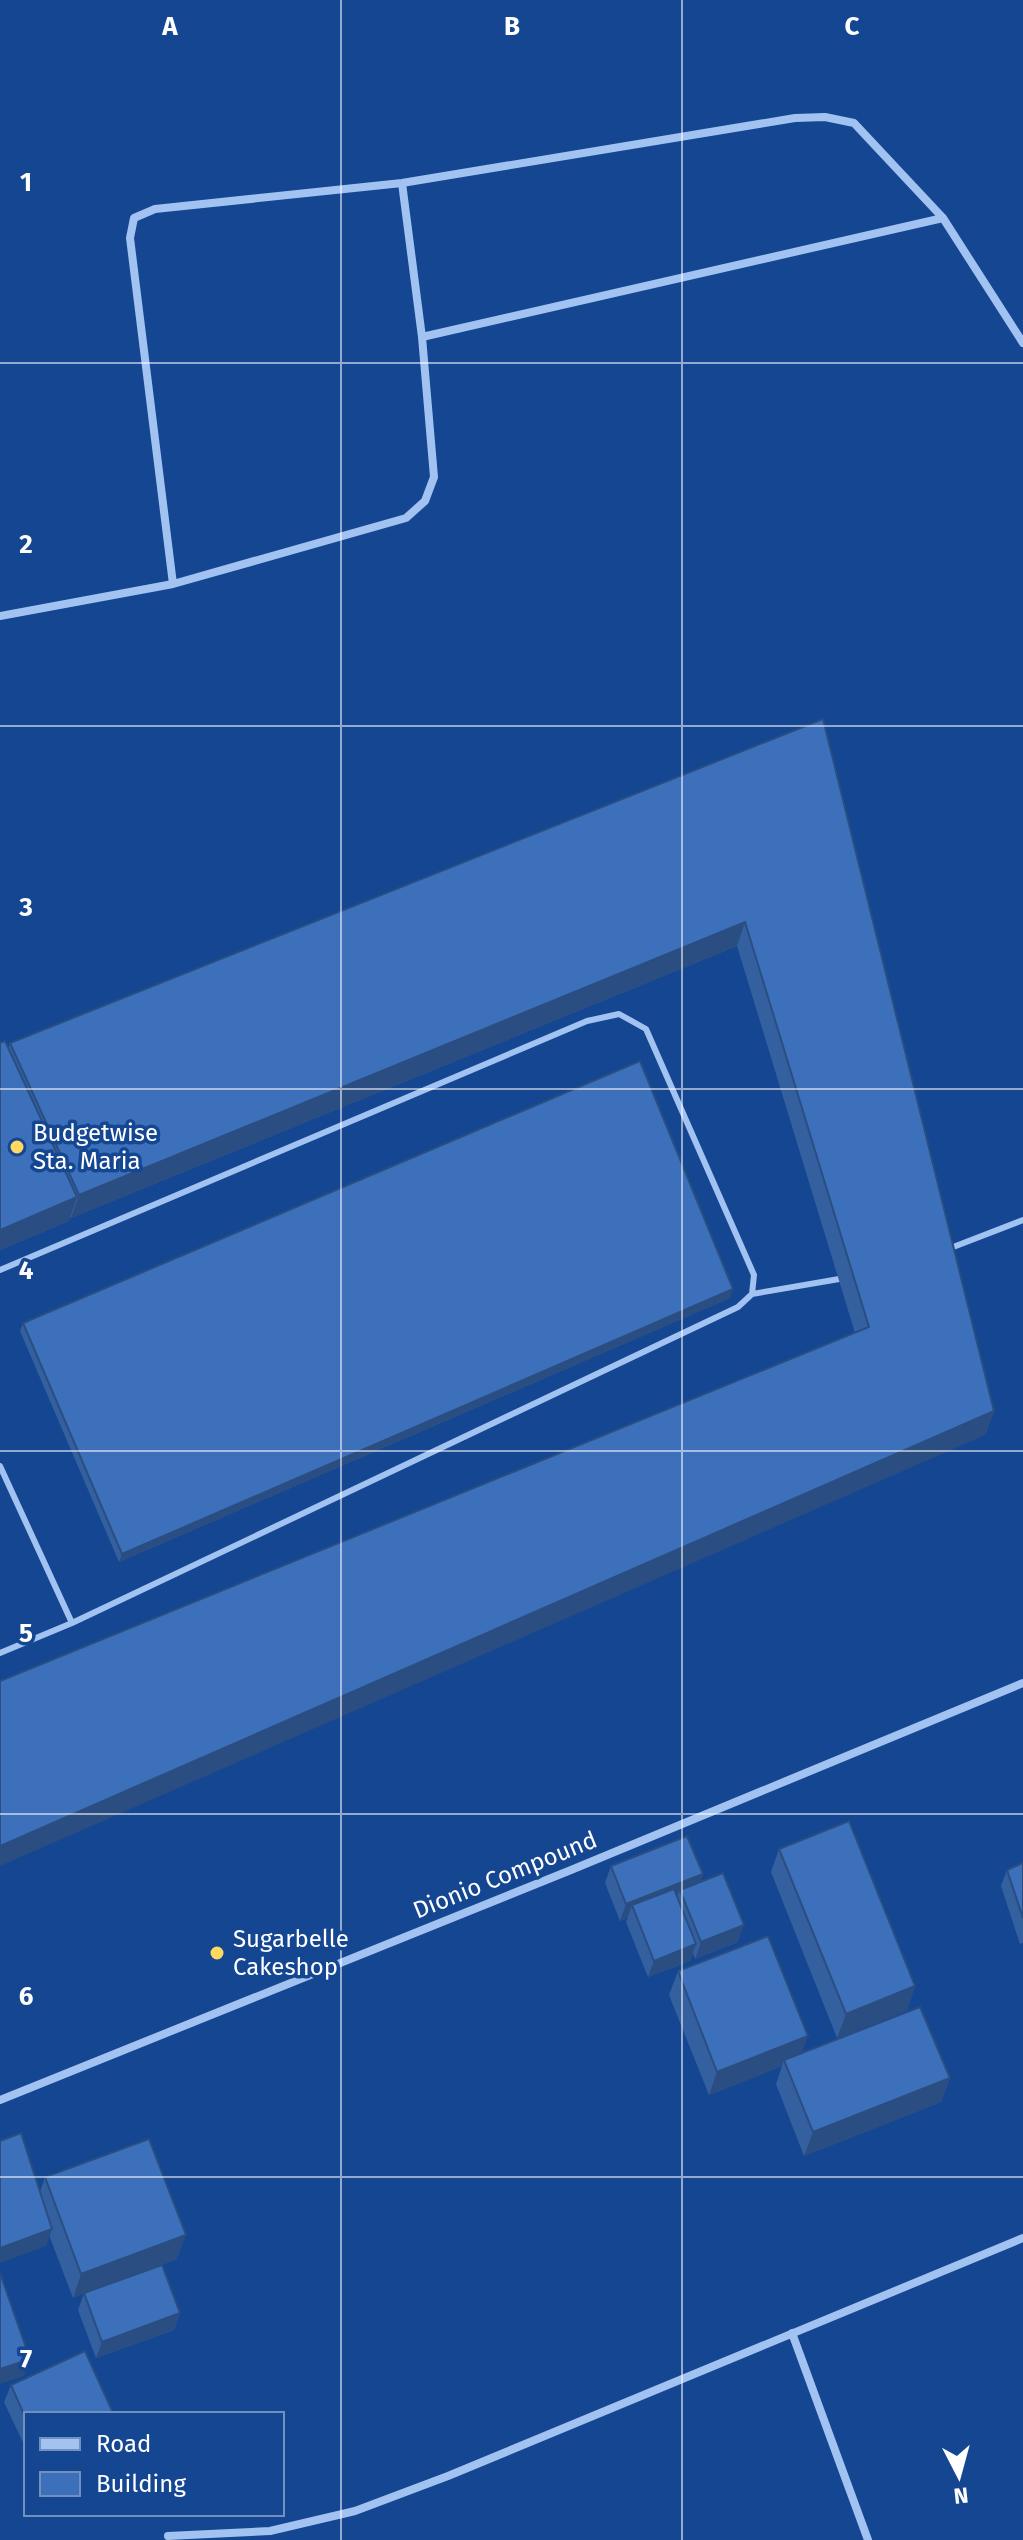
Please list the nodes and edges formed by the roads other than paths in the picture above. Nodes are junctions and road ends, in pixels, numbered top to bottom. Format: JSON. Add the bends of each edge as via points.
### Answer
{"nodes":[{"id":1,"x":402,"y":183,"type":"junction"},
{"id":2,"x":943,"y":218,"type":"junction"},
{"id":3,"x":422,"y":337,"type":"junction"},
{"id":4,"x":1023,"y":343,"type":"edge"},
{"id":5,"x":173,"y":584,"type":"junction"},
{"id":6,"x":0,"y":616,"type":"edge"},
{"id":7,"x":1023,"y":1220,"type":"edge"},
{"id":8,"x":944,"y":1251,"type":"edge"},
{"id":9,"x":0,"y":1270,"type":"edge"},
{"id":10,"x":858,"y":1275,"type":"edge"},
{"id":11,"x":752,"y":1294,"type":"junction"},
{"id":12,"x":0,"y":1466,"type":"edge"},
{"id":13,"x":72,"y":1623,"type":"junction"},
{"id":14,"x":0,"y":1653,"type":"edge"},
{"id":15,"x":1023,"y":1683,"type":"edge"},
{"id":16,"x":0,"y":2100,"type":"edge"},
{"id":17,"x":1023,"y":2238,"type":"edge"},
{"id":18,"x":792,"y":2333,"type":"junction"},
{"id":19,"x":168,"y":2536,"type":"dead end"},
{"id":20,"x":868,"y":2540,"type":"edge"}],
"edges":[{"from":1,"to":2,"type":"street","via":[[825,117],[854,123]]},
{"from":1,"to":3,"type":"street"},
{"from":1,"to":5,"type":"street","via":[[155,209],[134,218],[130,238]]},
{"from":2,"to":3,"type":"street"},
{"from":2,"to":4,"type":"street"},
{"from":3,"to":5,"type":"street","via":[[434,477],[425,501],[406,518]]},
{"from":5,"to":6,"type":"street"},
{"from":7,"to":8,"type":"lane"},
{"from":9,"to":11,"type":"lane","via":[[587,1021],[619,1014],[646,1029],[754,1275]]},
{"from":10,"to":11,"type":"lane"},
{"from":11,"to":13,"type":"lane","via":[[738,1307]]},
{"from":12,"to":13,"type":"lane"},
{"from":13,"to":14,"type":"lane"},
{"from":15,"to":16,"type":"street","name":"Dionio Compound"},
{"from":17,"to":18,"type":"street"},
{"from":18,"to":19,"type":"street","via":[[355,2511],[270,2531]]},
{"from":18,"to":20,"type":"street"}]}
